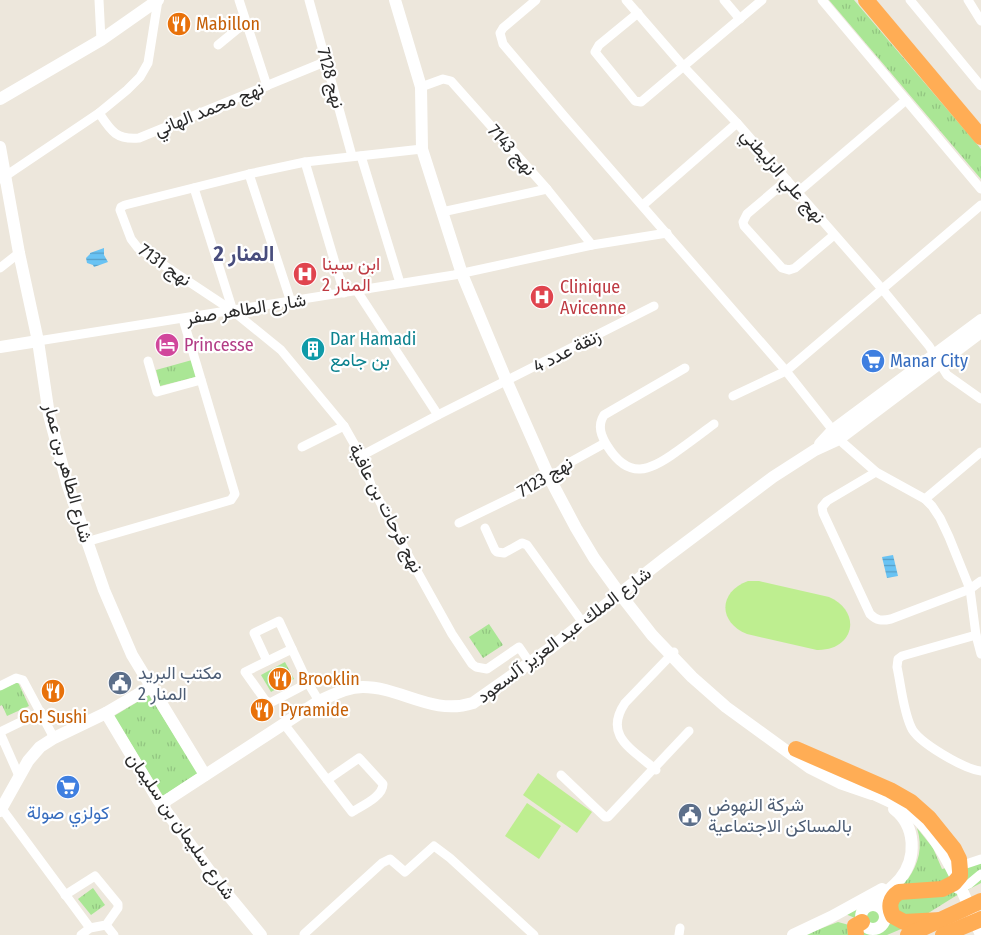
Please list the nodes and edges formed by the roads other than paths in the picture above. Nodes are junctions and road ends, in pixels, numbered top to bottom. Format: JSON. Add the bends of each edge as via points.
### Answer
{"nodes":[{"id":1,"x":99,"y":0,"type":"edge"},
{"id":2,"x":158,"y":0,"type":"edge"},
{"id":3,"x":239,"y":0,"type":"edge"},
{"id":4,"x":309,"y":0,"type":"edge"},
{"id":5,"x":394,"y":0,"type":"edge"},
{"id":6,"x":536,"y":0,"type":"edge"},
{"id":7,"x":626,"y":0,"type":"edge"},
{"id":8,"x":724,"y":0,"type":"edge"},
{"id":9,"x":762,"y":0,"type":"edge"},
{"id":10,"x":822,"y":0,"type":"edge"},
{"id":11,"x":866,"y":0,"type":"edge"},
{"id":12,"x":879,"y":0,"type":"edge"},
{"id":13,"x":910,"y":0,"type":"edge"},
{"id":14,"x":968,"y":0,"type":"edge"},
{"id":15,"x":638,"y":13,"type":"junction"},
{"id":16,"x":740,"y":19,"type":"junction"},
{"id":17,"x":981,"y":21,"type":"edge"},
{"id":18,"x":246,"y":22,"type":"junction"},
{"id":19,"x":101,"y":40,"type":"junction"},
{"id":20,"x":218,"y":45,"type":"dead end"},
{"id":21,"x":326,"y":61,"type":"junction"},
{"id":22,"x":684,"y":67,"type":"junction"},
{"id":23,"x":267,"y":86,"type":"junction"},
{"id":24,"x":981,"y":86,"type":"edge"},
{"id":25,"x":421,"y":87,"type":"junction"},
{"id":26,"x":0,"y":99,"type":"edge"},
{"id":27,"x":906,"y":100,"type":"junction"},
{"id":28,"x":99,"y":113,"type":"junction"},
{"id":29,"x":981,"y":121,"type":"edge"},
{"id":30,"x":737,"y":123,"type":"junction"},
{"id":31,"x":981,"y":137,"type":"edge"},
{"id":32,"x":0,"y":147,"type":"edge"},
{"id":33,"x":422,"y":149,"type":"junction"},
{"id":34,"x":357,"y":156,"type":"junction"},
{"id":35,"x":305,"y":162,"type":"junction"},
{"id":36,"x":249,"y":174,"type":"junction"},
{"id":37,"x":3,"y":178,"type":"edge"},
{"id":38,"x":787,"y":180,"type":"junction"},
{"id":39,"x":194,"y":188,"type":"junction"},
{"id":40,"x":547,"y":189,"type":"junction"},
{"id":41,"x":981,"y":189,"type":"edge"},
{"id":42,"x":798,"y":192,"type":"junction"},
{"id":43,"x":643,"y":205,"type":"junction"},
{"id":44,"x":981,"y":205,"type":"edge"},
{"id":45,"x":442,"y":212,"type":"junction"},
{"id":46,"x":667,"y":233,"type":"junction"},
{"id":47,"x":834,"y":235,"type":"junction"},
{"id":48,"x":592,"y":245,"type":"junction"},
{"id":49,"x":19,"y":253,"type":"junction"},
{"id":50,"x":0,"y":268,"type":"edge"},
{"id":51,"x":462,"y":274,"type":"junction"},
{"id":52,"x":400,"y":283,"type":"junction"},
{"id":53,"x":883,"y":290,"type":"junction"},
{"id":54,"x":357,"y":291,"type":"junction"},
{"id":55,"x":344,"y":293,"type":"junction"},
{"id":56,"x":292,"y":302,"type":"junction"},
{"id":57,"x":654,"y":306,"type":"dead end"},
{"id":58,"x":233,"y":311,"type":"junction"},
{"id":59,"x":183,"y":319,"type":"junction"},
{"id":60,"x":981,"y":320,"type":"edge"},
{"id":61,"x":981,"y":332,"type":"edge"},
{"id":62,"x":38,"y":341,"type":"junction"},
{"id":63,"x":0,"y":347,"type":"edge"},
{"id":64,"x":937,"y":360,"type":"junction"},
{"id":65,"x":148,"y":361,"type":"dead end"},
{"id":66,"x":685,"y":368,"type":"dead end"},
{"id":67,"x":786,"y":371,"type":"junction"},
{"id":68,"x":201,"y":380,"type":"junction"},
{"id":69,"x":507,"y":382,"type":"junction"},
{"id":70,"x":733,"y":396,"type":"dead end"},
{"id":71,"x":981,"y":399,"type":"edge"},
{"id":72,"x":438,"y":415,"type":"junction"},
{"id":73,"x":714,"y":424,"type":"dead end"},
{"id":74,"x":344,"y":426,"type":"junction"},
{"id":75,"x":836,"y":434,"type":"junction"},
{"id":76,"x":605,"y":443,"type":"junction"},
{"id":77,"x":302,"y":447,"type":"dead end"},
{"id":78,"x":981,"y":452,"type":"edge"},
{"id":79,"x":362,"y":456,"type":"junction"},
{"id":80,"x":876,"y":472,"type":"junction"},
{"id":81,"x":550,"y":479,"type":"junction"},
{"id":82,"x":925,"y":499,"type":"junction"},
{"id":83,"x":458,"y":523,"type":"dead end"},
{"id":84,"x":485,"y":528,"type":"dead end"},
{"id":85,"x":86,"y":542,"type":"junction"},
{"id":86,"x":981,"y":581,"type":"edge"},
{"id":87,"x":970,"y":589,"type":"junction"},
{"id":88,"x":620,"y":594,"type":"junction"},
{"id":89,"x":583,"y":623,"type":"junction"},
{"id":90,"x":976,"y":635,"type":"junction"},
{"id":91,"x":292,"y":649,"type":"junction"},
{"id":92,"x":980,"y":649,"type":"edge"},
{"id":93,"x":672,"y":653,"type":"junction"},
{"id":94,"x":267,"y":661,"type":"junction"},
{"id":95,"x":530,"y":663,"type":"junction"},
{"id":96,"x":308,"y":683,"type":"junction"},
{"id":97,"x":0,"y":686,"type":"edge"},
{"id":98,"x":152,"y":686,"type":"junction"},
{"id":99,"x":319,"y":701,"type":"junction"},
{"id":100,"x":41,"y":712,"type":"junction"},
{"id":101,"x":106,"y":713,"type":"junction"},
{"id":102,"x":284,"y":724,"type":"junction"},
{"id":103,"x":689,"y":731,"type":"dead end"},
{"id":104,"x":0,"y":732,"type":"edge"},
{"id":105,"x":54,"y":738,"type":"junction"},
{"id":106,"x":796,"y":749,"type":"junction"},
{"id":107,"x":654,"y":769,"type":"junction"},
{"id":108,"x":981,"y":770,"type":"edge"},
{"id":109,"x":205,"y":775,"type":"junction"},
{"id":110,"x":561,"y":775,"type":"dead end"},
{"id":111,"x":19,"y":776,"type":"junction"},
{"id":112,"x":327,"y":780,"type":"junction"},
{"id":113,"x":840,"y":783,"type":"junction"},
{"id":114,"x":872,"y":794,"type":"junction"},
{"id":115,"x":161,"y":804,"type":"junction"},
{"id":116,"x":1,"y":810,"type":"edge"},
{"id":117,"x":981,"y":860,"type":"edge"},
{"id":118,"x":960,"y":863,"type":"junction"},
{"id":119,"x":981,"y":874,"type":"edge"},
{"id":120,"x":899,"y":880,"type":"junction"},
{"id":121,"x":942,"y":889,"type":"junction"},
{"id":122,"x":65,"y":895,"type":"junction"},
{"id":123,"x":981,"y":901,"type":"edge"},
{"id":124,"x":834,"y":915,"type":"junction"},
{"id":125,"x":869,"y":917,"type":"edge"},
{"id":126,"x":981,"y":919,"type":"edge"},
{"id":127,"x":106,"y":924,"type":"junction"},
{"id":128,"x":90,"y":928,"type":"junction"},
{"id":129,"x":942,"y":928,"type":"edge"},
{"id":130,"x":304,"y":934,"type":"edge"},
{"id":131,"x":81,"y":935,"type":"edge"},
{"id":132,"x":114,"y":935,"type":"edge"},
{"id":133,"x":261,"y":935,"type":"edge"},
{"id":134,"x":534,"y":935,"type":"edge"},
{"id":135,"x":793,"y":935,"type":"edge"},
{"id":136,"x":908,"y":935,"type":"edge"},
{"id":137,"x":981,"y":935,"type":"edge"}],
"edges":[{"from":1,"to":19,"type":"street"},
{"from":2,"to":19,"type":"street"},
{"from":2,"to":28,"type":"street","via":[[148,63],[140,77]]},
{"from":3,"to":18,"type":"street"},
{"from":4,"to":21,"type":"street","name":"نهج 7128"},
{"from":5,"to":25,"type":"street"},
{"from":6,"to":43,"type":"street","via":[[503,28],[500,33],[503,44]]},
{"from":7,"to":15,"type":"street","name":"نهج علي الزليطني"},
{"from":8,"to":16,"type":"street"},
{"from":9,"to":16,"type":"street"},
{"from":10,"to":27,"type":"street"},
{"from":11,"to":31,"type":"highway"},
{"from":12,"to":29,"type":"highway"},
{"from":13,"to":24,"type":"street"},
{"from":14,"to":17,"type":"street"},
{"from":15,"to":22,"type":"street","name":"نهج علي الزليطني"},
{"from":15,"to":22,"type":"street","via":[[595,52],[635,101],[644,101]]},
{"from":16,"to":22,"type":"street"},
{"from":18,"to":20,"type":"street"},
{"from":18,"to":23,"type":"street"},
{"from":19,"to":26,"type":"street"},
{"from":21,"to":23,"type":"street","name":"نهج محمد الهاني"},
{"from":21,"to":34,"type":"street","name":"نهج 7128"},
{"from":22,"to":30,"type":"street","name":"نهج علي الزليطني"},
{"from":23,"to":28,"type":"street","name":"نهج محمد الهاني","via":[[139,138],[127,139],[118,135]]},
{"from":25,"to":33,"type":"street"},
{"from":25,"to":40,"type":"street","name":"نهج 7143","via":[[443,79],[451,81]]},
{"from":27,"to":41,"type":"street"},
{"from":27,"to":42,"type":"street"},
{"from":28,"to":37,"type":"street"},
{"from":30,"to":38,"type":"street","name":"نهج علي الزليطني"},
{"from":30,"to":43,"type":"street"},
{"from":32,"to":37,"type":"street","name":"شارع الطاهر بن عمار"},
{"from":33,"to":34,"type":"street"},
{"from":33,"to":45,"type":"street"},
{"from":34,"to":35,"type":"street"},
{"from":34,"to":52,"type":"street","name":"نهج 7128"},
{"from":35,"to":36,"type":"street"},
{"from":35,"to":55,"type":"street"},
{"from":36,"to":39,"type":"street"},
{"from":36,"to":56,"type":"street"},
{"from":37,"to":49,"type":"street","name":"شارع الطاهر بن عمار"},
{"from":38,"to":42,"type":"street","name":"نهج علي الزليطني"},
{"from":38,"to":47,"type":"street","via":[[747,214],[744,226],[782,268],[789,270]]},
{"from":39,"to":58,"type":"street"},
{"from":39,"to":58,"type":"street","name":"نهج 7131","via":[[126,205],[121,213],[138,248]]},
{"from":40,"to":45,"type":"street"},
{"from":40,"to":48,"type":"street","name":"نهج 7143"},
{"from":42,"to":47,"type":"street","name":"نهج علي الزليطني"},
{"from":43,"to":46,"type":"street"},
{"from":44,"to":53,"type":"street"},
{"from":45,"to":51,"type":"street"},
{"from":46,"to":48,"type":"street","name":"شارع الطاهر صفر"},
{"from":46,"to":67,"type":"street"},
{"from":47,"to":53,"type":"street","name":"نهج علي الزليطني"},
{"from":48,"to":51,"type":"street","name":"شارع الطاهر صفر"},
{"from":49,"to":50,"type":"street"},
{"from":49,"to":62,"type":"street","name":"شارع الطاهر بن عمار"},
{"from":51,"to":52,"type":"street","name":"شارع الطاهر صفر"},
{"from":51,"to":69,"type":"street"},
{"from":52,"to":54,"type":"street","name":"شارع الطاهر صفر"},
{"from":53,"to":64,"type":"street","name":"نهج علي الزليطني"},
{"from":53,"to":67,"type":"street"},
{"from":54,"to":55,"type":"street","name":"شارع الطاهر صفر"},
{"from":54,"to":72,"type":"street"},
{"from":55,"to":56,"type":"street","name":"شارع الطاهر صفر"},
{"from":56,"to":58,"type":"street","name":"شارع الطاهر صفر"},
{"from":57,"to":69,"type":"street","name":"زنقة عدد 4"},
{"from":58,"to":59,"type":"street","name":"شارع الطاهر صفر"},
{"from":58,"to":74,"type":"street","name":"نهج فرحات بن عافية","via":[[281,350]]},
{"from":59,"to":62,"type":"street","name":"شارع الطاهر صفر"},
{"from":59,"to":68,"type":"street"},
{"from":60,"to":64,"type":"street"},
{"from":61,"to":64,"type":"street"},
{"from":62,"to":63,"type":"street","name":"شارع الطاهر صفر"},
{"from":62,"to":85,"type":"street","name":"شارع الطاهر بن عمار","via":[[50,415],[66,483]]},
{"from":64,"to":71,"type":"street","name":"نهج علي الزليطني","via":[[947,375]]},
{"from":64,"to":75,"type":"street","name":"شارع الملك عبد العزيز آلسعود"},
{"from":65,"to":68,"type":"street","via":[[157,392]]},
{"from":66,"to":76,"type":"street","via":[[604,415],[599,429]]},
{"from":67,"to":70,"type":"street"},
{"from":67,"to":75,"type":"street"},
{"from":68,"to":85,"type":"street","via":[[234,498]]},
{"from":69,"to":72,"type":"street","name":"زنقة عدد 4"},
{"from":69,"to":81,"type":"street"},
{"from":72,"to":79,"type":"street","name":"زنقة عدد 4"},
{"from":73,"to":76,"type":"street","via":[[649,468],[629,467],[612,454]]},
{"from":74,"to":77,"type":"street"},
{"from":74,"to":79,"type":"street","name":"نهج فرحات بن عافية"},
{"from":75,"to":80,"type":"street"},
{"from":75,"to":88,"type":"street","name":"شارع الملك عبد العزيز آلسعود","via":[[773,477]]},
{"from":76,"to":81,"type":"street","name":"نهج 7123","via":[[567,464]]},
{"from":78,"to":82,"type":"street"},
{"from":79,"to":95,"type":"street","name":"نهج فرحات بن عافية","via":[[376,496],[469,660],[476,667],[487,669],[519,648]]},
{"from":80,"to":82,"type":"street"},
{"from":80,"to":87,"type":"street","via":[[822,507],[870,614],[876,620],[891,620]]},
{"from":81,"to":83,"type":"street","name":"نهج 7123"},
{"from":81,"to":88,"type":"street","via":[[576,528]]},
{"from":82,"to":87,"type":"street","via":[[940,518]]},
{"from":84,"to":89,"type":"street","via":[[494,550],[498,552],[504,553],[522,543],[527,545]]},
{"from":85,"to":98,"type":"street","name":"شارع الطاهر بن عمار","via":[[117,623]]},
{"from":86,"to":87,"type":"street"},
{"from":87,"to":90,"type":"street"},
{"from":88,"to":89,"type":"street","name":"شارع الملك عبد العزيز آلسعود"},
{"from":88,"to":93,"type":"street"},
{"from":89,"to":95,"type":"street","name":"شارع الملك عبد العزيز آلسعود"},
{"from":90,"to":92,"type":"street"},
{"from":90,"to":108,"type":"street","via":[[902,656],[897,666],[912,729],[922,740],[960,764]]},
{"from":91,"to":94,"type":"street"},
{"from":91,"to":94,"type":"street","via":[[279,621],[254,633]]},
{"from":91,"to":96,"type":"street"},
{"from":93,"to":106,"type":"street","via":[[753,720]]},
{"from":93,"to":107,"type":"street","via":[[625,703],[617,720],[617,731],[622,740]]},
{"from":93,"to":113,"type":"street","via":[[726,707],[810,768]]},
{"from":94,"to":96,"type":"street","via":[[245,672],[268,702]]},
{"from":95,"to":99,"type":"street","name":"شارع الملك عبد العزيز آلسعود","via":[[479,700],[458,707],[363,687],[348,689]]},
{"from":96,"to":99,"type":"street"},
{"from":97,"to":100,"type":"street","via":[[16,678],[23,680]]},
{"from":98,"to":101,"type":"street"},
{"from":98,"to":109,"type":"street","name":"شارع الطاهر بن عمار"},
{"from":99,"to":102,"type":"street","name":"شارع الملك عبد العزيز آلسعود"},
{"from":100,"to":104,"type":"street"},
{"from":100,"to":105,"type":"street"},
{"from":101,"to":105,"type":"street"},
{"from":101,"to":115,"type":"street","name":"شارع سليمان بن سليمان"},
{"from":102,"to":109,"type":"street","name":"شارع الملك عبد العزيز آلسعود"},
{"from":102,"to":112,"type":"street"},
{"from":103,"to":107,"type":"street"},
{"from":104,"to":111,"type":"street"},
{"from":105,"to":111,"type":"street","via":[[40,747]]},
{"from":106,"to":114,"type":"street"},
{"from":106,"to":118,"type":"highway","via":[[911,802],[954,849]]},
{"from":107,"to":110,"type":"street","via":[[608,818]]},
{"from":109,"to":115,"type":"street","name":"شارع الملك عبد العزيز آلسعود"},
{"from":111,"to":116,"type":"street"},
{"from":112,"to":112,"type":"street","via":[[358,758],[383,787],[380,793],[352,812]]},
{"from":113,"to":114,"type":"street"},
{"from":113,"to":120,"type":"street","via":[[893,808],[904,819],[910,830],[912,848],[906,870]]},
{"from":114,"to":137,"type":"street","via":[[910,813],[936,840]]},
{"from":115,"to":133,"type":"street","name":"شارع سليمان بن سليمان"},
{"from":116,"to":122,"type":"street"},
{"from":117,"to":118,"type":"street"},
{"from":118,"to":121,"type":"highway","via":[[960,876],[951,886]]},
{"from":119,"to":121,"type":"street","via":[[962,888]]},
{"from":120,"to":124,"type":"street"},
{"from":120,"to":125,"type":"street"},
{"from":121,"to":125,"type":"highway","via":[[899,892]]},
{"from":122,"to":127,"type":"street","via":[[93,876],[98,878],[119,906]]},
{"from":122,"to":128,"type":"street"},
{"from":123,"to":129,"type":"highway"},
{"from":124,"to":125,"type":"street"},
{"from":124,"to":125,"type":"street","via":[[847,920]]},
{"from":124,"to":135,"type":"street"},
{"from":125,"to":129,"type":"highway","via":[[894,916],[904,922]]},
{"from":126,"to":129,"type":"highway"},
{"from":127,"to":128,"type":"street"},
{"from":127,"to":132,"type":"street"},
{"from":128,"to":131,"type":"street"},
{"from":129,"to":136,"type":"highway"},
{"from":130,"to":134,"type":"street","via":[[382,863],[390,860],[405,872],[435,846]]}]}
